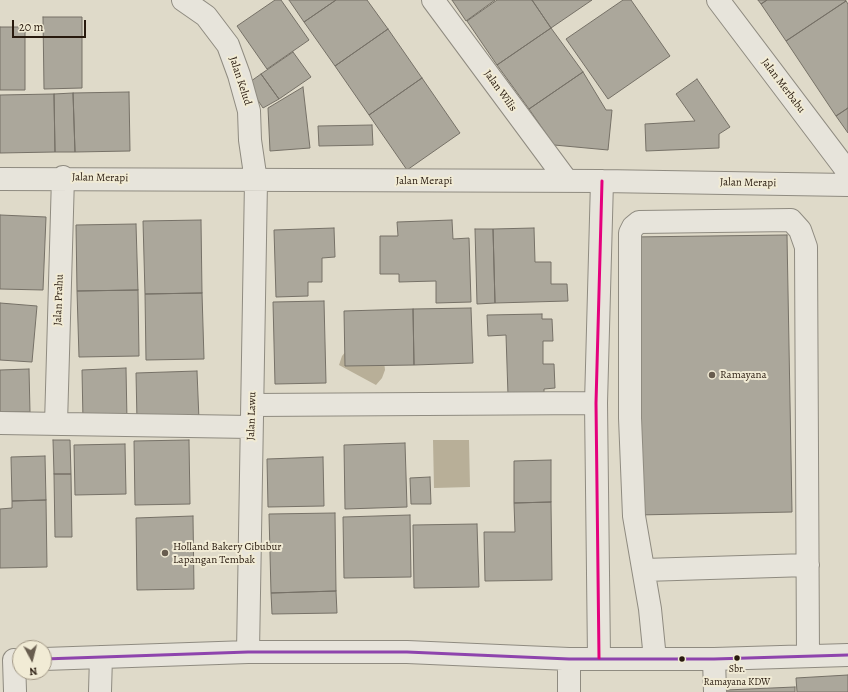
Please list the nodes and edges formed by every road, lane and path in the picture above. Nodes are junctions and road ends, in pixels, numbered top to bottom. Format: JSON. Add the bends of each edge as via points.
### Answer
{"nodes":[{"id":1,"x":183,"y":0,"type":"edge"},
{"id":2,"x":433,"y":0,"type":"edge"},
{"id":3,"x":718,"y":0,"type":"edge"},
{"id":4,"x":848,"y":172,"type":"edge"},
{"id":5,"x":0,"y":178,"type":"edge"},
{"id":6,"x":63,"y":178,"type":"junction"},
{"id":7,"x":256,"y":181,"type":"junction"},
{"id":8,"x":602,"y":181,"type":"junction"},
{"id":9,"x":567,"y":182,"type":"junction"},
{"id":10,"x":848,"y":185,"type":"edge"},
{"id":11,"x":596,"y":403,"type":"junction"},
{"id":12,"x":253,"y":405,"type":"junction"},
{"id":13,"x":0,"y":423,"type":"edge"},
{"id":14,"x":56,"y":424,"type":"junction"},
{"id":15,"x":252,"y":427,"type":"junction"},
{"id":16,"x":808,"y":565,"type":"junction"},
{"id":17,"x":644,"y":570,"type":"junction"},
{"id":18,"x":248,"y":652,"type":"junction"},
{"id":19,"x":848,"y":655,"type":"edge"},
{"id":20,"x":808,"y":656,"type":"junction"},
{"id":21,"x":101,"y":657,"type":"junction"},
{"id":22,"x":599,"y":658,"type":"junction"},
{"id":23,"x":52,"y":659,"type":"edge"},
{"id":24,"x":569,"y":659,"type":"junction"},
{"id":25,"x":655,"y":659,"type":"junction"},
{"id":26,"x":714,"y":659,"type":"junction"},
{"id":27,"x":14,"y":680,"type":"edge"},
{"id":28,"x":15,"y":691,"type":"edge"},
{"id":29,"x":100,"y":691,"type":"dead end"},
{"id":30,"x":569,"y":692,"type":"edge"},
{"id":31,"x":715,"y":692,"type":"edge"}],
"edges":[{"from":1,"to":7,"type":"street","name":"Jalan Kelud","via":[[206,16],[228,45],[249,111]]},
{"from":2,"to":9,"type":"street","name":"Jalan Wilis"},
{"from":3,"to":4,"type":"street","name":"Jalan Merbabu"},
{"from":5,"to":6,"type":"street","name":"Jalan Merapi"},
{"from":6,"to":7,"type":"street","name":"Jalan Merapi"},
{"from":6,"to":14,"type":"street","name":"Jalan Prahu"},
{"from":7,"to":9,"type":"street","name":"Jalan Merapi"},
{"from":7,"to":12,"type":"street","name":"Jalan Lawu"},
{"from":8,"to":9,"type":"street","name":"Jalan Merapi"},
{"from":8,"to":10,"type":"street","name":"Jalan Merapi"},
{"from":8,"to":11,"type":"street"},
{"from":11,"to":12,"type":"street"},
{"from":11,"to":22,"type":"street"},
{"from":12,"to":15,"type":"street","name":"Jalan Lawu"},
{"from":13,"to":14,"type":"street"},
{"from":14,"to":15,"type":"street"},
{"from":15,"to":18,"type":"street","name":"Jalan Lawu"},
{"from":16,"to":17,"type":"street"},
{"from":16,"to":17,"type":"street","via":[[806,247],[800,230],[791,220],[639,222],[630,233],[630,418],[634,516]]},
{"from":16,"to":20,"type":"street"},
{"from":17,"to":25,"type":"street"},
{"from":18,"to":21,"type":"street"},
{"from":18,"to":24,"type":"street","via":[[407,652]]},
{"from":19,"to":20,"type":"street"},
{"from":20,"to":26,"type":"street"},
{"from":21,"to":23,"type":"street"},
{"from":21,"to":29,"type":"street"},
{"from":22,"to":24,"type":"street"},
{"from":22,"to":25,"type":"street"},
{"from":24,"to":30,"type":"street"},
{"from":25,"to":26,"type":"street"},
{"from":26,"to":31,"type":"street"},
{"from":27,"to":28,"type":"street"}]}
